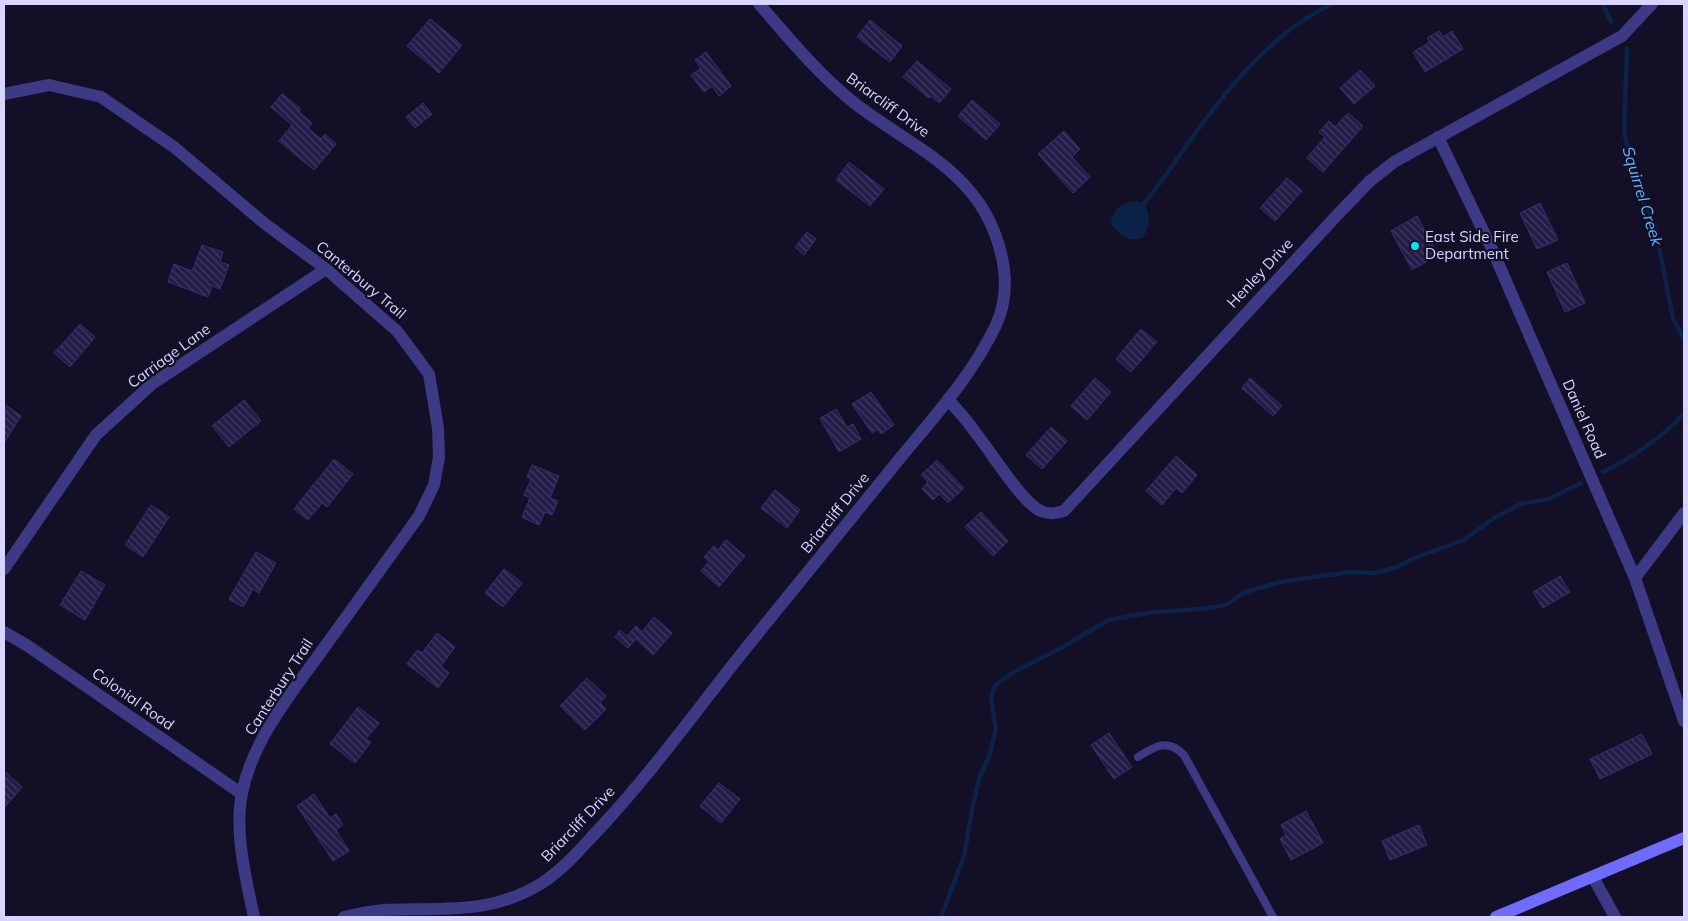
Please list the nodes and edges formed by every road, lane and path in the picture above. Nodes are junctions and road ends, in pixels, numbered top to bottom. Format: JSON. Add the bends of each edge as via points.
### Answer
{"nodes":[{"id":1,"x":758,"y":4,"type":"edge"},
{"id":2,"x":1652,"y":4,"type":"edge"},
{"id":3,"x":4,"y":94,"type":"edge"},
{"id":4,"x":1438,"y":137,"type":"junction"},
{"id":5,"x":326,"y":269,"type":"junction"},
{"id":6,"x":948,"y":399,"type":"junction"},
{"id":7,"x":1684,"y":512,"type":"edge"},
{"id":8,"x":4,"y":568,"type":"edge"},
{"id":9,"x":1635,"y":578,"type":"junction"},
{"id":10,"x":4,"y":632,"type":"edge"},
{"id":11,"x":1684,"y":721,"type":"edge"},
{"id":12,"x":1138,"y":757,"type":"dead end"},
{"id":13,"x":242,"y":794,"type":"junction"},
{"id":14,"x":1684,"y":838,"type":"edge"},
{"id":15,"x":1593,"y":877,"type":"junction"},
{"id":16,"x":254,"y":917,"type":"edge"},
{"id":17,"x":344,"y":917,"type":"edge"},
{"id":18,"x":1273,"y":917,"type":"edge"},
{"id":19,"x":1496,"y":917,"type":"edge"},
{"id":20,"x":1615,"y":917,"type":"edge"}],
"edges":[{"from":1,"to":6,"type":"street","name":"Briarcliff Drive","via":[[819,72],[853,102],[950,170],[971,190],[989,217],[1006,279],[1004,301],[982,352]]},
{"from":2,"to":4,"type":"street","name":"Henley Drive","via":[[1622,36]]},
{"from":3,"to":5,"type":"street","name":"Canterbury Trail","via":[[49,85],[101,97],[174,147],[264,223]]},
{"from":4,"to":6,"type":"street","name":"Henley Drive","via":[[1394,162],[1370,181],[1064,511],[1052,514],[1032,506]]},
{"from":4,"to":9,"type":"street","name":"Daniel Road","via":[[1492,249]]},
{"from":5,"to":8,"type":"street","name":"Carriage Lane","via":[[152,384],[96,435]]},
{"from":5,"to":13,"type":"street","name":"Canterbury Trail","via":[[397,330],[429,374],[439,456],[434,485],[419,516],[288,697],[250,766]]},
{"from":6,"to":17,"type":"street","name":"Briarcliff Drive","via":[[617,810],[564,867],[518,896],[491,905],[448,910],[380,910]]},
{"from":7,"to":9,"type":"street"},
{"from":9,"to":11,"type":"street","name":"Daniel Road"},
{"from":10,"to":13,"type":"street","name":"Colonial Road"},
{"from":12,"to":18,"type":"lane","via":[[1153,747],[1166,744],[1176,747],[1184,755]]},
{"from":13,"to":16,"type":"street","name":"Canterbury Trail","via":[[240,838]]},
{"from":14,"to":15,"type":"main road"},
{"from":15,"to":19,"type":"main road"},
{"from":15,"to":20,"type":"street"}]}
